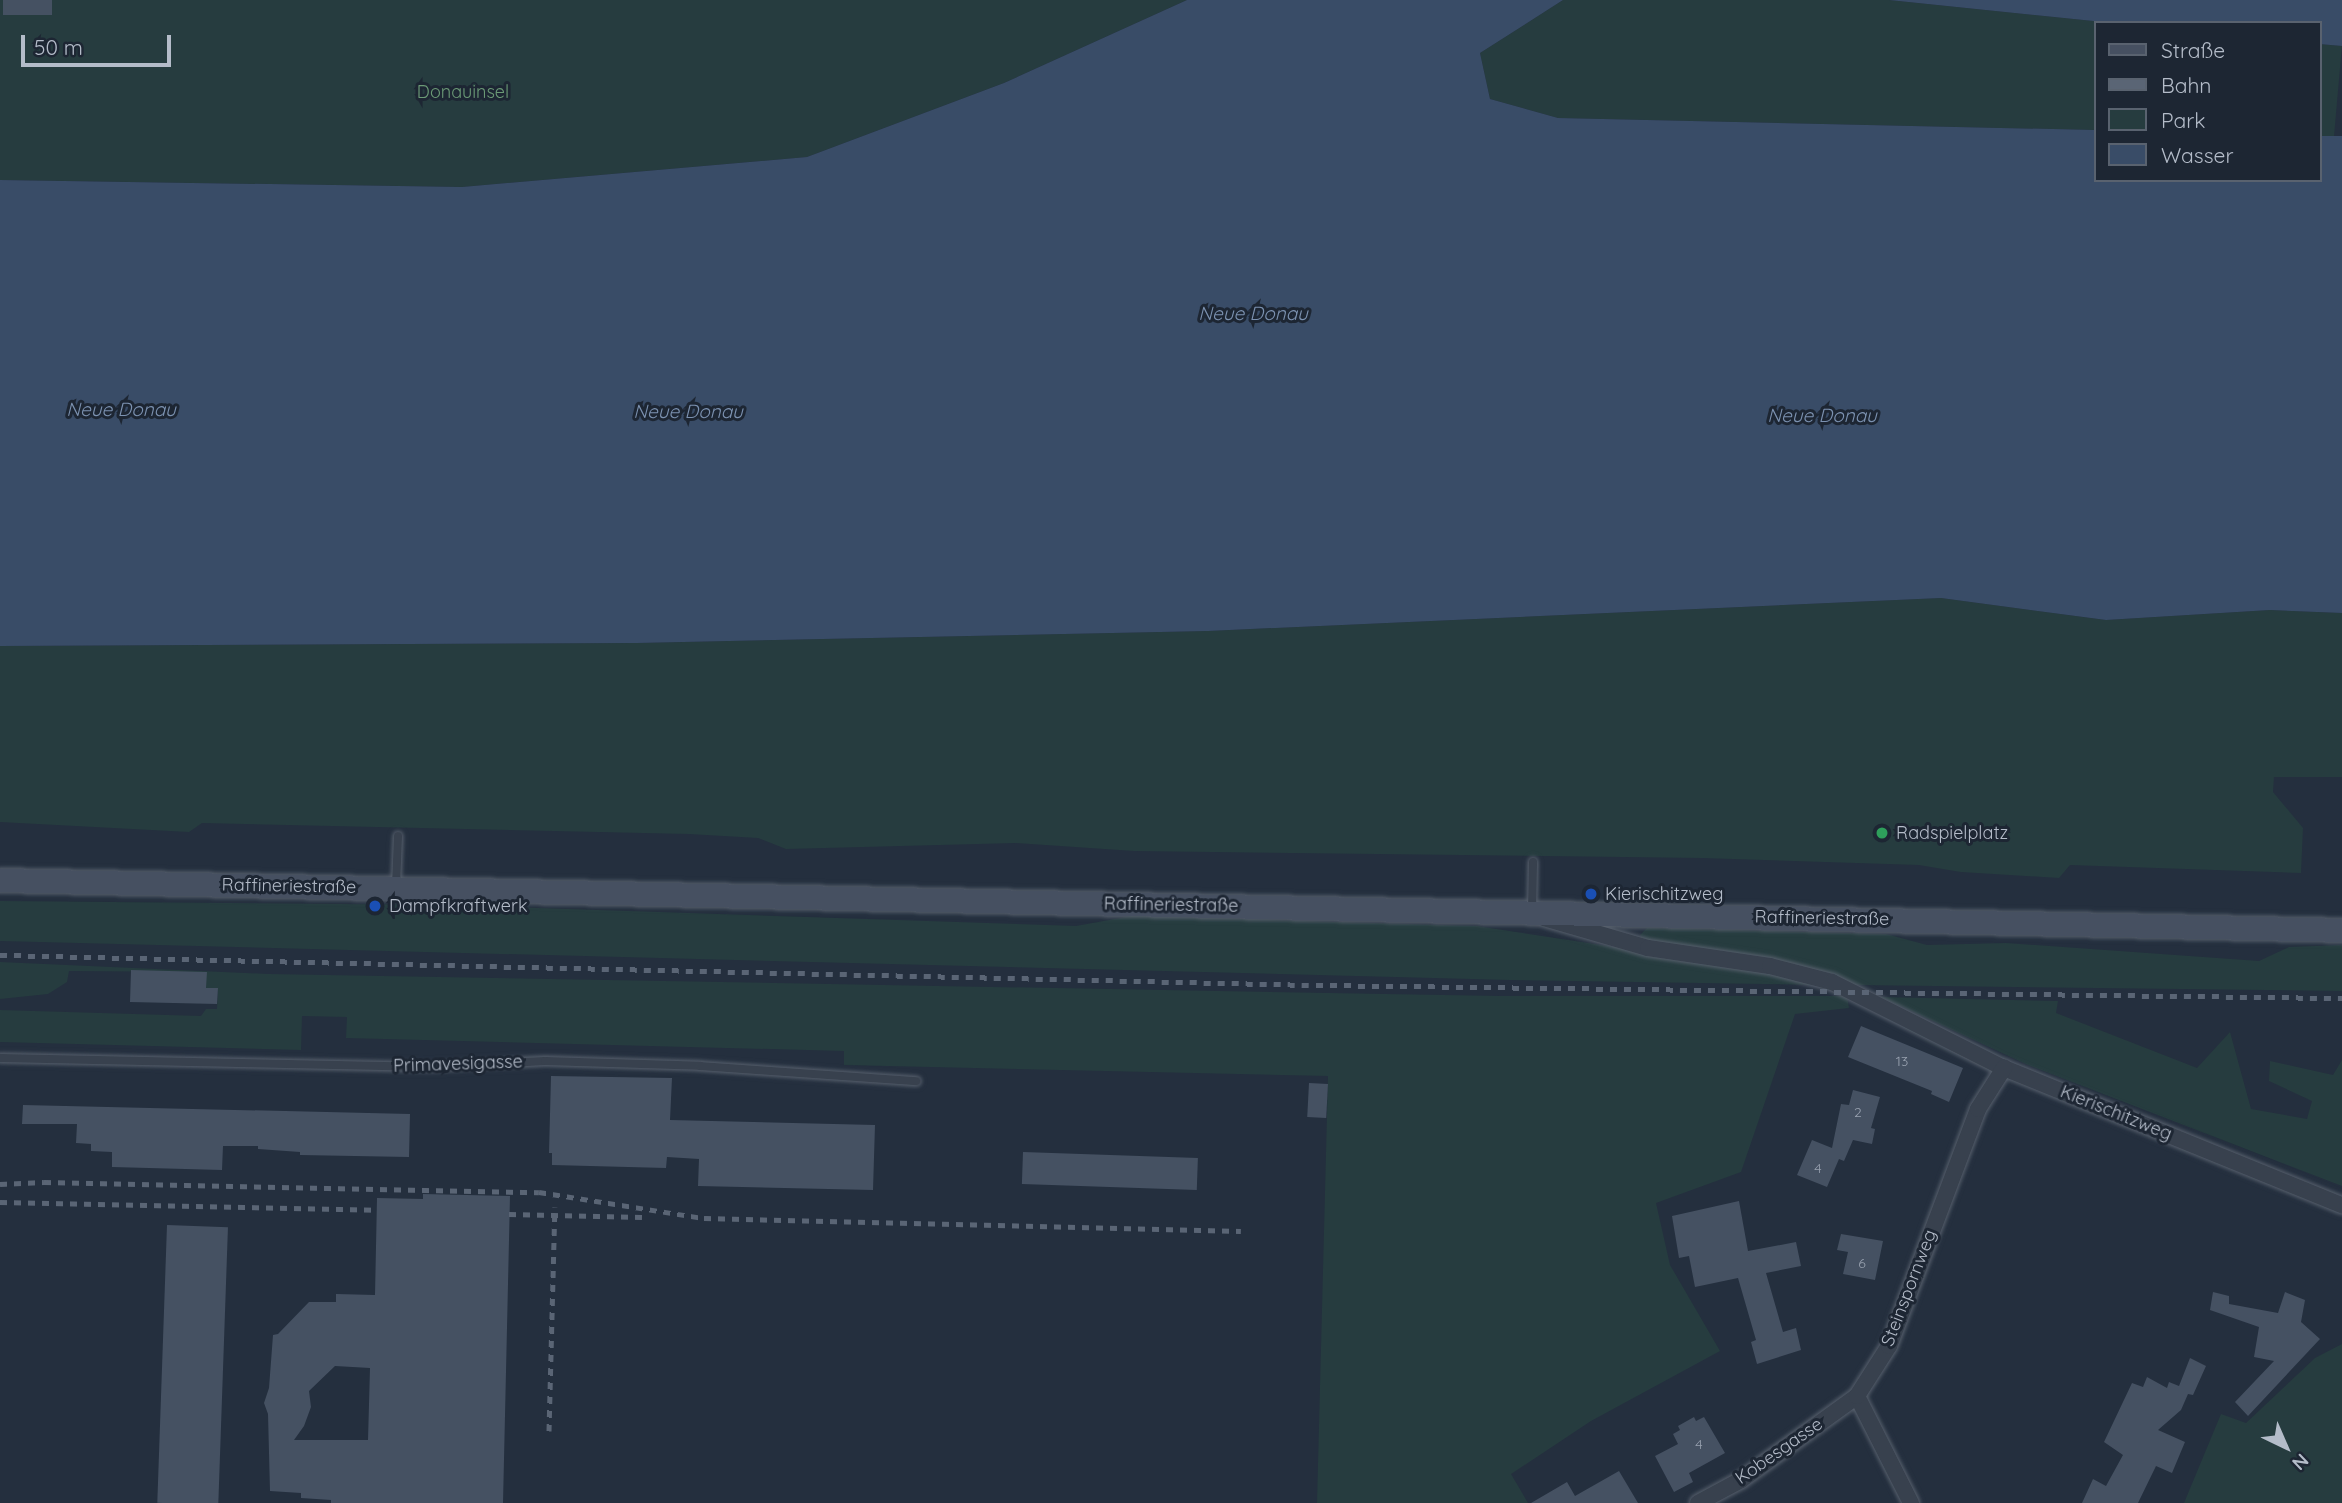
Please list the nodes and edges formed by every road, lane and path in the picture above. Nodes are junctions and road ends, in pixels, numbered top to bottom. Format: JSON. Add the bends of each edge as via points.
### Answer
{"nodes":[{"id":1,"x":398,"y":836,"type":"dead end"},
{"id":2,"x":1533,"y":862,"type":"dead end"},
{"id":3,"x":0,"y":880,"type":"edge"},
{"id":4,"x":396,"y":888,"type":"junction"},
{"id":5,"x":1532,"y":914,"type":"junction"},
{"id":6,"x":2342,"y":930,"type":"edge"},
{"id":7,"x":0,"y":1058,"type":"edge"},
{"id":8,"x":2004,"y":1068,"type":"junction"},
{"id":9,"x":916,"y":1081,"type":"dead end"},
{"id":10,"x":2342,"y":1205,"type":"edge"},
{"id":11,"x":1857,"y":1396,"type":"junction"},
{"id":12,"x":1698,"y":1503,"type":"edge"},
{"id":13,"x":1911,"y":1503,"type":"edge"}],
"edges":[{"from":1,"to":4,"type":"lane"},
{"from":2,"to":5,"type":"lane"},
{"from":3,"to":4,"type":"main road","name":"Raffineriestraße"},
{"from":4,"to":5,"type":"main road","name":"Raffineriestraße"},
{"from":5,"to":6,"type":"main road","name":"Raffineriestraße"},
{"from":5,"to":8,"type":"street","name":"Kierischitzweg","via":[[1648,948],[1815,976]]},
{"from":7,"to":9,"type":"lane","name":"Primavesigasse","via":[[431,1067],[545,1061]]},
{"from":8,"to":10,"type":"street","name":"Kierischitzweg"},
{"from":8,"to":11,"type":"street","name":"Steinspornweg","via":[[1978,1109],[1889,1346]]},
{"from":11,"to":12,"type":"street","name":"Kobesgasse","via":[[1741,1480]]},
{"from":11,"to":13,"type":"street"}]}
